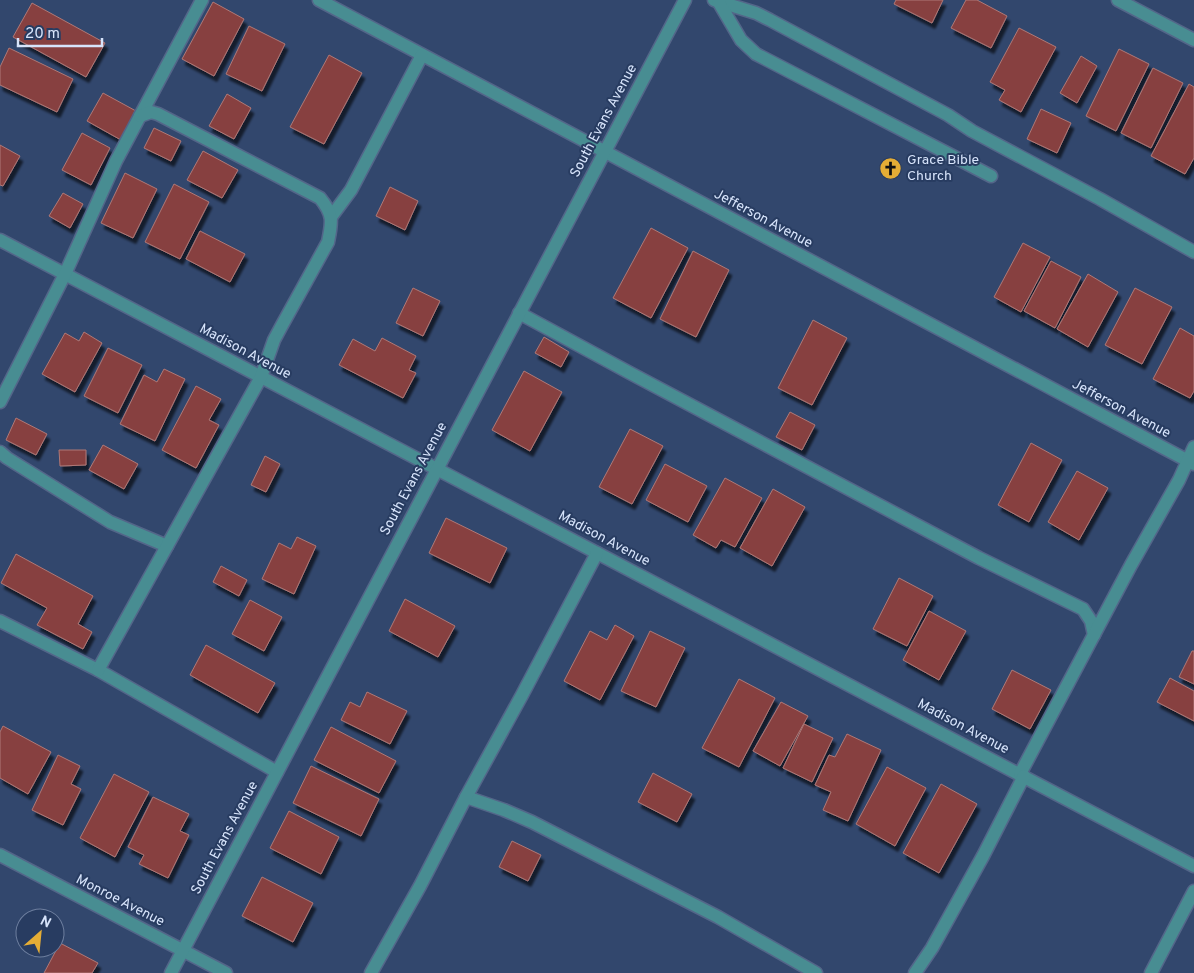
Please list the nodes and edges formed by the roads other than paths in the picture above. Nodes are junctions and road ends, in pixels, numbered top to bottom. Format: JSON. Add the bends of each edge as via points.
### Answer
{"nodes":[{"id":1,"x":202,"y":0,"type":"edge"},
{"id":2,"x":319,"y":0,"type":"edge"},
{"id":3,"x":685,"y":0,"type":"edge"},
{"id":4,"x":1118,"y":0,"type":"edge"},
{"id":5,"x":716,"y":1,"type":"edge"},
{"id":6,"x":1194,"y":40,"type":"edge"},
{"id":7,"x":422,"y":55,"type":"junction"},
{"id":8,"x":140,"y":116,"type":"junction"},
{"id":9,"x":605,"y":152,"type":"junction"},
{"id":10,"x":991,"y":176,"type":"dead end"},
{"id":11,"x":331,"y":216,"type":"junction"},
{"id":12,"x":0,"y":240,"type":"edge"},
{"id":13,"x":1194,"y":252,"type":"edge"},
{"id":14,"x":66,"y":274,"type":"junction"},
{"id":15,"x":519,"y":313,"type":"junction"},
{"id":16,"x":261,"y":377,"type":"junction"},
{"id":17,"x":0,"y":402,"type":"edge"},
{"id":18,"x":1194,"y":446,"type":"edge"},
{"id":19,"x":0,"y":452,"type":"edge"},
{"id":20,"x":1190,"y":462,"type":"edge"},
{"id":21,"x":436,"y":469,"type":"junction"},
{"id":22,"x":167,"y":546,"type":"junction"},
{"id":23,"x":597,"y":553,"type":"junction"},
{"id":24,"x":0,"y":621,"type":"edge"},
{"id":25,"x":1094,"y":635,"type":"junction"},
{"id":26,"x":98,"y":670,"type":"junction"},
{"id":27,"x":277,"y":772,"type":"junction"},
{"id":28,"x":1022,"y":775,"type":"junction"},
{"id":29,"x":466,"y":797,"type":"junction"},
{"id":30,"x":0,"y":855,"type":"edge"},
{"id":31,"x":1194,"y":866,"type":"edge"},
{"id":32,"x":1194,"y":891,"type":"edge"},
{"id":33,"x":183,"y":950,"type":"junction"},
{"id":34,"x":171,"y":973,"type":"edge"},
{"id":35,"x":226,"y":973,"type":"edge"},
{"id":36,"x":371,"y":973,"type":"edge"},
{"id":37,"x":816,"y":973,"type":"edge"},
{"id":38,"x":915,"y":973,"type":"edge"},
{"id":39,"x":1151,"y":973,"type":"edge"}],
"edges":[{"from":1,"to":8,"type":"street"},
{"from":2,"to":7,"type":"street","name":"Jefferson Avenue"},
{"from":3,"to":9,"type":"street","name":"South Evans Avenue"},
{"from":4,"to":6,"type":"street"},
{"from":5,"to":10,"type":"street","via":[[742,40],[756,54]]},
{"from":5,"to":13,"type":"street","via":[[770,20]]},
{"from":7,"to":9,"type":"street","name":"Jefferson Avenue"},
{"from":7,"to":11,"type":"street","via":[[351,190]]},
{"from":8,"to":11,"type":"street","via":[[151,112],[158,114],[320,198]]},
{"from":8,"to":14,"type":"street"},
{"from":9,"to":15,"type":"street","name":"South Evans Avenue"},
{"from":9,"to":20,"type":"street","name":"Jefferson Avenue"},
{"from":11,"to":16,"type":"street","via":[[328,242],[274,340]]},
{"from":12,"to":14,"type":"street","name":"Madison Avenue"},
{"from":14,"to":16,"type":"street","name":"Madison Avenue"},
{"from":14,"to":17,"type":"street"},
{"from":15,"to":21,"type":"street","name":"South Evans Avenue"},
{"from":15,"to":25,"type":"street","via":[[979,558],[1083,608],[1091,621]]},
{"from":16,"to":21,"type":"street","name":"Madison Avenue"},
{"from":16,"to":22,"type":"street"},
{"from":18,"to":20,"type":"street"},
{"from":19,"to":22,"type":"street","via":[[110,522]]},
{"from":20,"to":25,"type":"street"},
{"from":21,"to":23,"type":"street","name":"Madison Avenue"},
{"from":21,"to":27,"type":"street","name":"South Evans Avenue"},
{"from":22,"to":26,"type":"street"},
{"from":23,"to":28,"type":"street","name":"Madison Avenue"},
{"from":23,"to":29,"type":"street"},
{"from":24,"to":26,"type":"street"},
{"from":25,"to":28,"type":"street"},
{"from":26,"to":27,"type":"street"},
{"from":27,"to":33,"type":"street","name":"South Evans Avenue"},
{"from":28,"to":31,"type":"street","name":"Madison Avenue"},
{"from":28,"to":38,"type":"street","via":[[983,856]]},
{"from":29,"to":36,"type":"street"},
{"from":29,"to":37,"type":"street","via":[[532,822],[718,917]]},
{"from":30,"to":33,"type":"street","name":"Monroe Avenue"},
{"from":32,"to":39,"type":"street"},
{"from":33,"to":34,"type":"street","name":"South Evans Avenue"},
{"from":33,"to":35,"type":"street","name":"Monroe Avenue"}]}
